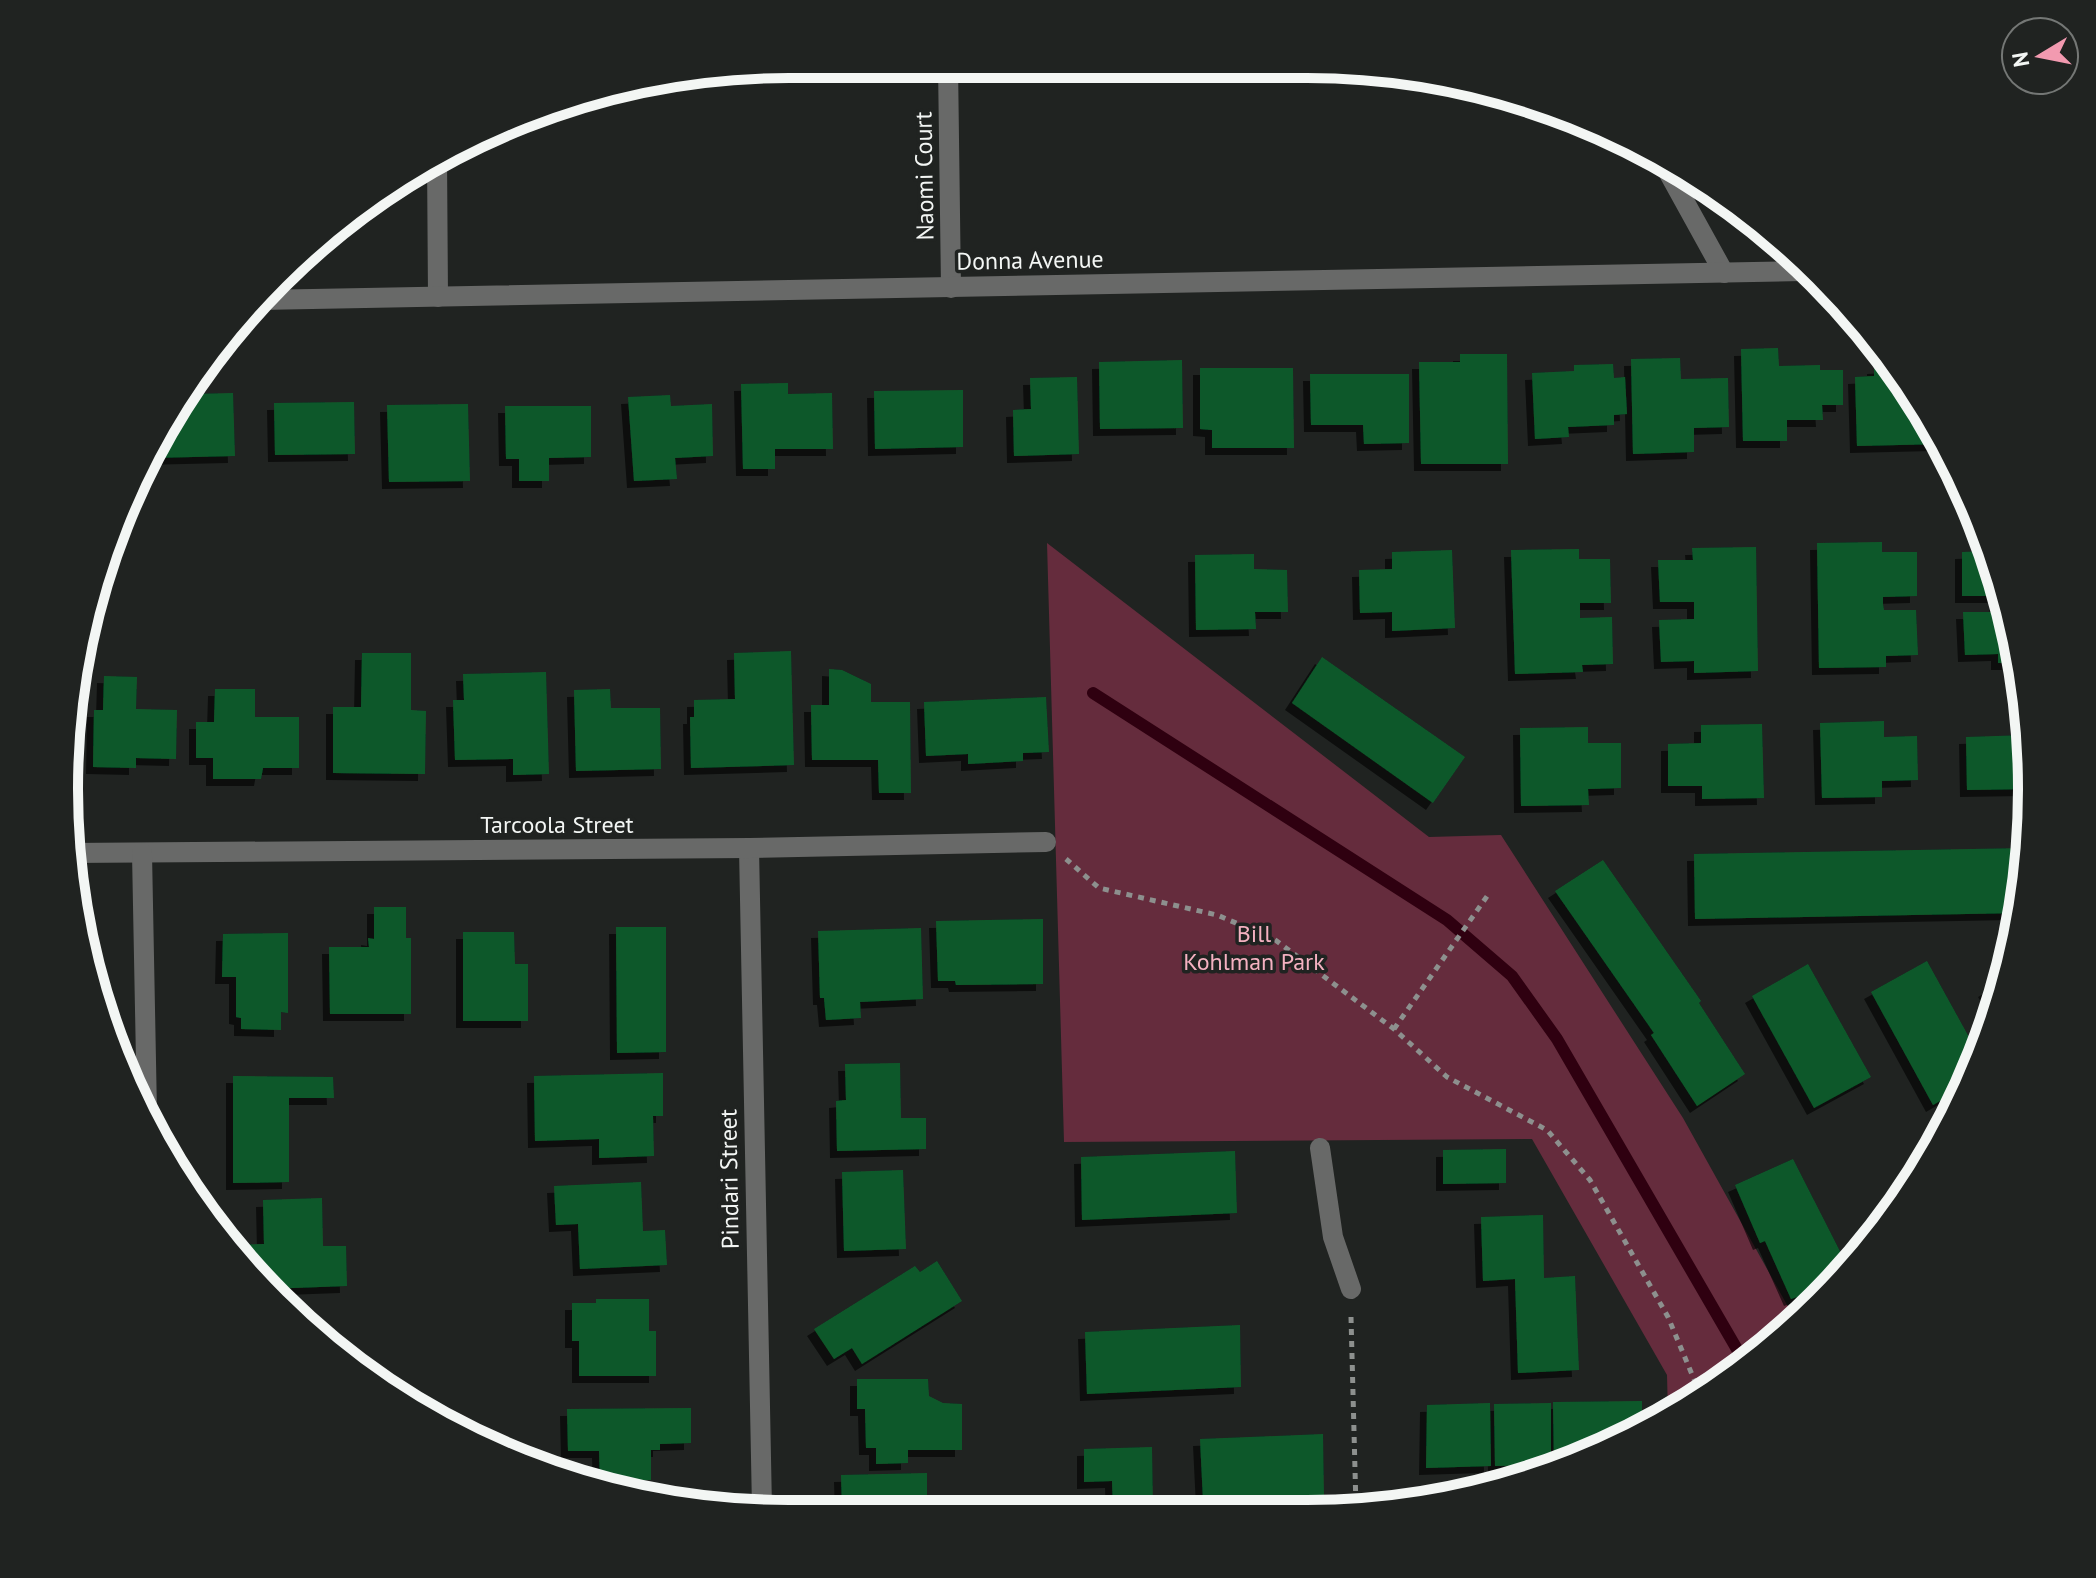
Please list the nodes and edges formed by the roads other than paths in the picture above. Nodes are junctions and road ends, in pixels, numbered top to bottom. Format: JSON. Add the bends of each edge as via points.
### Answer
{"nodes":[{"id":1,"x":948,"y":78,"type":"edge"},
{"id":2,"x":437,"y":171,"type":"edge"},
{"id":3,"x":1672,"y":179,"type":"edge"},
{"id":4,"x":1794,"y":271,"type":"edge"},
{"id":5,"x":1724,"y":273,"type":"junction"},
{"id":6,"x":951,"y":288,"type":"junction"},
{"id":7,"x":438,"y":297,"type":"junction"},
{"id":8,"x":273,"y":300,"type":"edge"},
{"id":9,"x":1046,"y":842,"type":"road end"},
{"id":10,"x":749,"y":848,"type":"junction"},
{"id":11,"x":81,"y":853,"type":"edge"},
{"id":12,"x":142,"y":853,"type":"junction"},
{"id":13,"x":147,"y":1093,"type":"edge"},
{"id":14,"x":1320,"y":1148,"type":"dead end"},
{"id":15,"x":1351,"y":1289,"type":"road end"},
{"id":16,"x":762,"y":1499,"type":"edge"}],
"edges":[{"from":1,"to":6,"type":"street","name":"Naomi Court"},
{"from":2,"to":7,"type":"street"},
{"from":3,"to":5,"type":"street"},
{"from":4,"to":5,"type":"street","name":"Donna Avenue"},
{"from":5,"to":6,"type":"street","name":"Donna Avenue"},
{"from":6,"to":7,"type":"street","name":"Donna Avenue"},
{"from":7,"to":8,"type":"street","name":"Donna Avenue"},
{"from":9,"to":10,"type":"street","name":"Tarcoola Street"},
{"from":10,"to":12,"type":"street","name":"Tarcoola Street"},
{"from":10,"to":16,"type":"street","name":"Pindari Street"},
{"from":11,"to":12,"type":"street","name":"Tarcoola Street"},
{"from":12,"to":13,"type":"street"},
{"from":14,"to":15,"type":"street","via":[[1333,1237]]}]}
